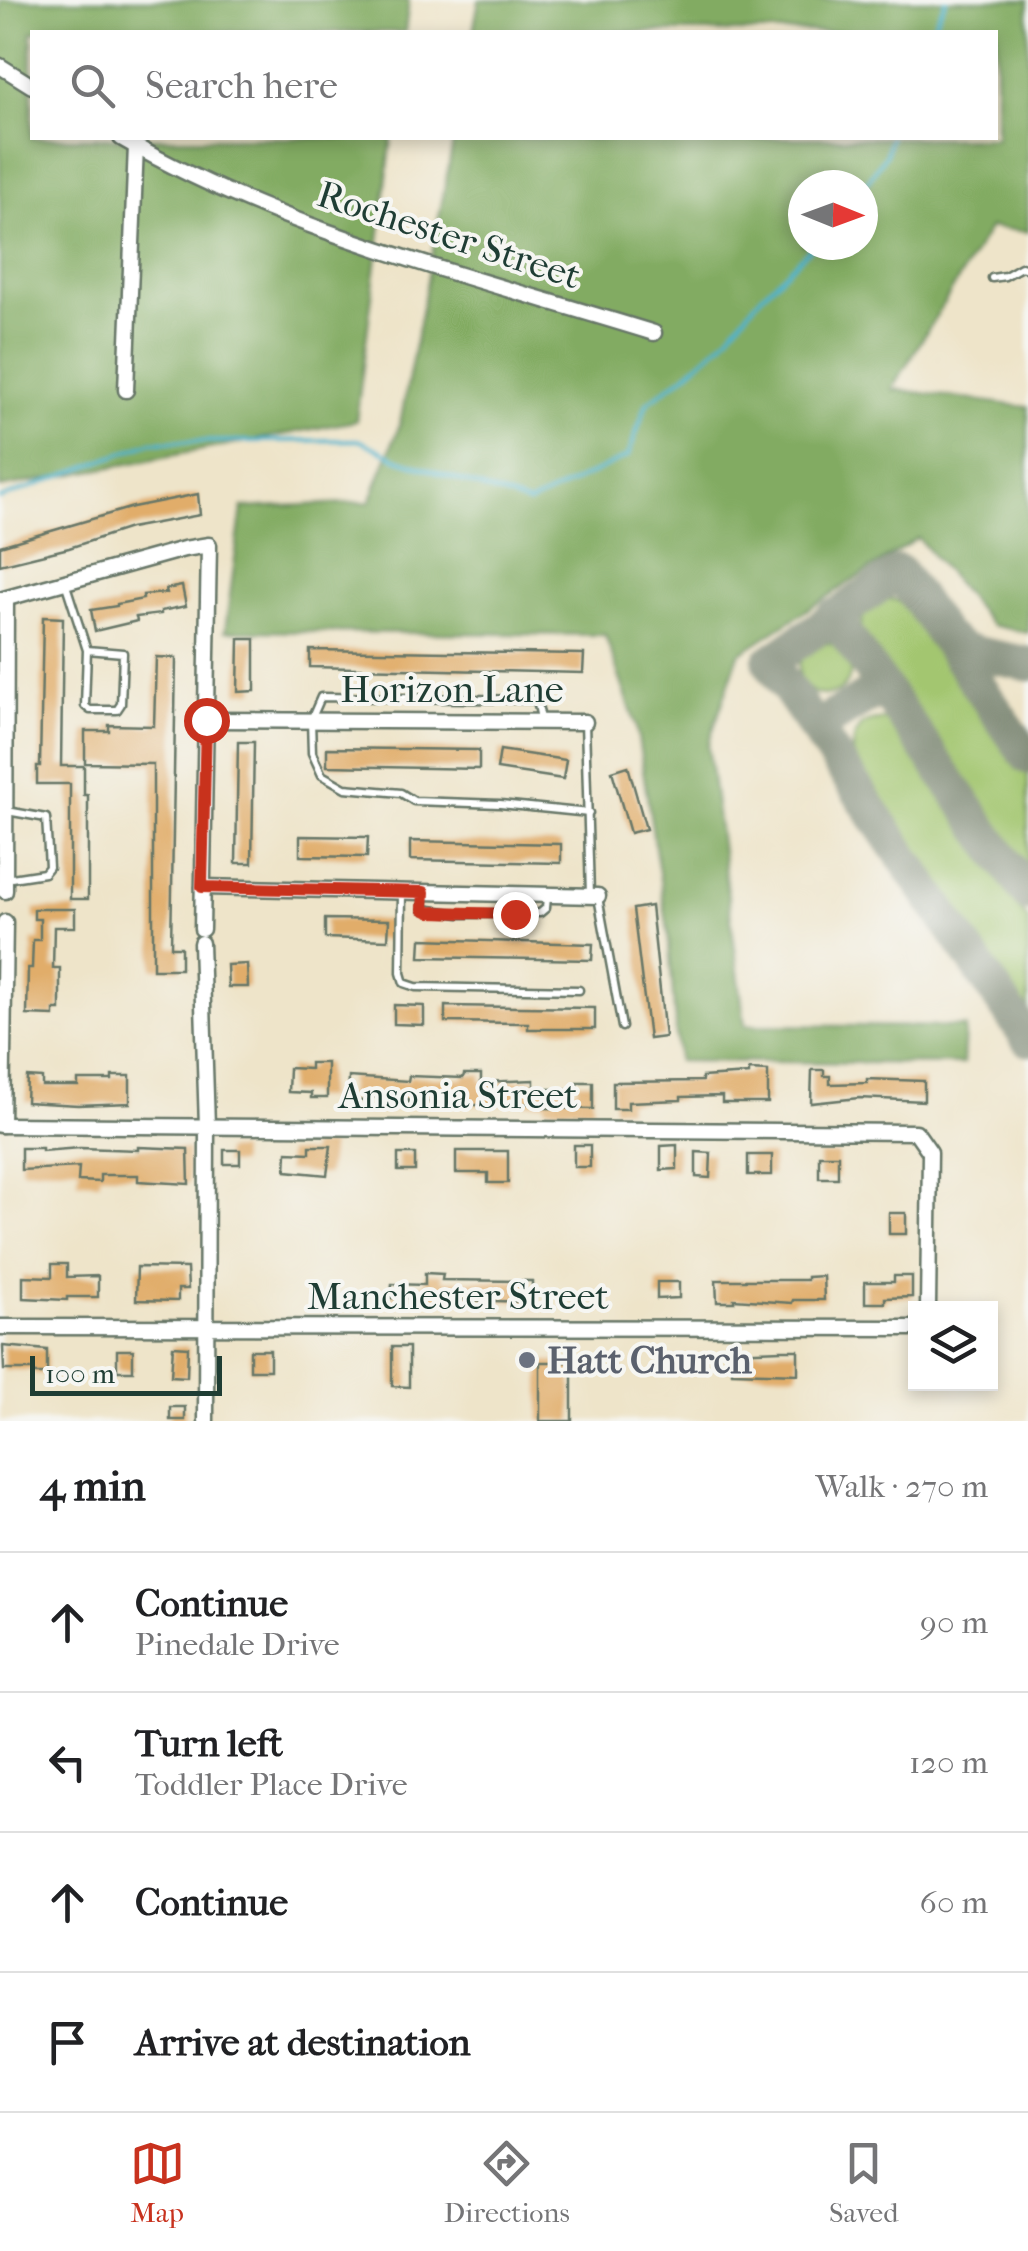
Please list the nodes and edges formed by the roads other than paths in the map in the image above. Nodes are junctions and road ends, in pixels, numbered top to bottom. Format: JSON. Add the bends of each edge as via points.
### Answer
{"nodes":[{"id":1,"x":0,"y":66,"type":"edge"},
{"id":2,"x":30,"y":85,"type":"edge"},
{"id":3,"x":125,"y":140,"type":"edge"},
{"id":4,"x":136,"y":146,"type":"junction"},
{"id":5,"x":1028,"y":269,"type":"edge"},
{"id":6,"x":992,"y":278,"type":"dead end"},
{"id":7,"x":654,"y":333,"type":"dead end"},
{"id":8,"x":126,"y":390,"type":"dead end"},
{"id":9,"x":64,"y":581,"type":"junction"},
{"id":10,"x":3,"y":599,"type":"edge"},
{"id":11,"x":87,"y":650,"type":"junction"},
{"id":12,"x":206,"y":720,"type":"junction"},
{"id":13,"x":311,"y":720,"type":"junction"},
{"id":14,"x":541,"y":722,"type":"junction"},
{"id":15,"x":585,"y":722,"type":"joint"},
{"id":16,"x":6,"y":811,"type":"junction"},
{"id":17,"x":589,"y":813,"type":"junction"},
{"id":18,"x":4,"y":878,"type":"edge"},
{"id":19,"x":202,"y":887,"type":"junction"},
{"id":20,"x":402,"y":892,"type":"junction"},
{"id":21,"x":594,"y":896,"type":"junction"},
{"id":22,"x":4,"y":922,"type":"dead end"},
{"id":23,"x":579,"y":990,"type":"dead end"},
{"id":24,"x":622,"y":1028,"type":"dead end"},
{"id":25,"x":1,"y":1125,"type":"edge"},
{"id":26,"x":206,"y":1126,"type":"junction"},
{"id":27,"x":928,"y":1301,"type":"edge"},
{"id":28,"x":0,"y":1326,"type":"edge"},
{"id":29,"x":206,"y":1328,"type":"junction"},
{"id":30,"x":908,"y":1328,"type":"edge"},
{"id":31,"x":206,"y":1421,"type":"edge"}],
"edges":[{"from":1,"to":2,"type":"street"},
{"from":3,"to":4,"type":"street","name":"Rochester Street"},
{"from":4,"to":7,"type":"street","name":"Rochester Street","via":[[269,211]]},
{"from":4,"to":8,"type":"street"},
{"from":5,"to":6,"type":"lane"},
{"from":9,"to":10,"type":"street"},
{"from":9,"to":11,"type":"lane"},
{"from":9,"to":12,"type":"street","via":[[209,546]]},
{"from":10,"to":16,"type":"street"},
{"from":11,"to":11,"type":"lane","via":[[86,708],[117,710],[123,653]]},
{"from":12,"to":13,"type":"street","name":"Horizon Lane"},
{"from":12,"to":19,"type":"street"},
{"from":13,"to":14,"type":"street","name":"Horizon Lane"},
{"from":13,"to":14,"type":"lane","via":[[321,697],[538,700]]},
{"from":13,"to":17,"type":"lane","via":[[312,753],[322,775],[344,788],[401,793],[414,801]]},
{"from":14,"to":15,"type":"street","name":"Horizon Lane"},
{"from":15,"to":17,"type":"lane","name":"Horizon Lane"},
{"from":16,"to":18,"type":"street"},
{"from":16,"to":18,"type":"lane","via":[[46,818],[49,868]]},
{"from":17,"to":21,"type":"lane","name":"Horizon Lane"},
{"from":19,"to":20,"type":"street"},
{"from":19,"to":26,"type":"street"},
{"from":20,"to":21,"type":"street"},
{"from":20,"to":23,"type":"lane","via":[[404,982]]},
{"from":21,"to":24,"type":"lane","name":"Horizon Lane"},
{"from":22,"to":25,"type":"street"},
{"from":25,"to":26,"type":"street","name":"Ansonia Street"},
{"from":26,"to":27,"type":"street","name":"Ansonia Street","via":[[916,1132],[930,1152]]},
{"from":26,"to":29,"type":"street"},
{"from":28,"to":29,"type":"street","name":"Manchester Street"},
{"from":29,"to":30,"type":"street","name":"Manchester Street"},
{"from":29,"to":31,"type":"street"}]}
